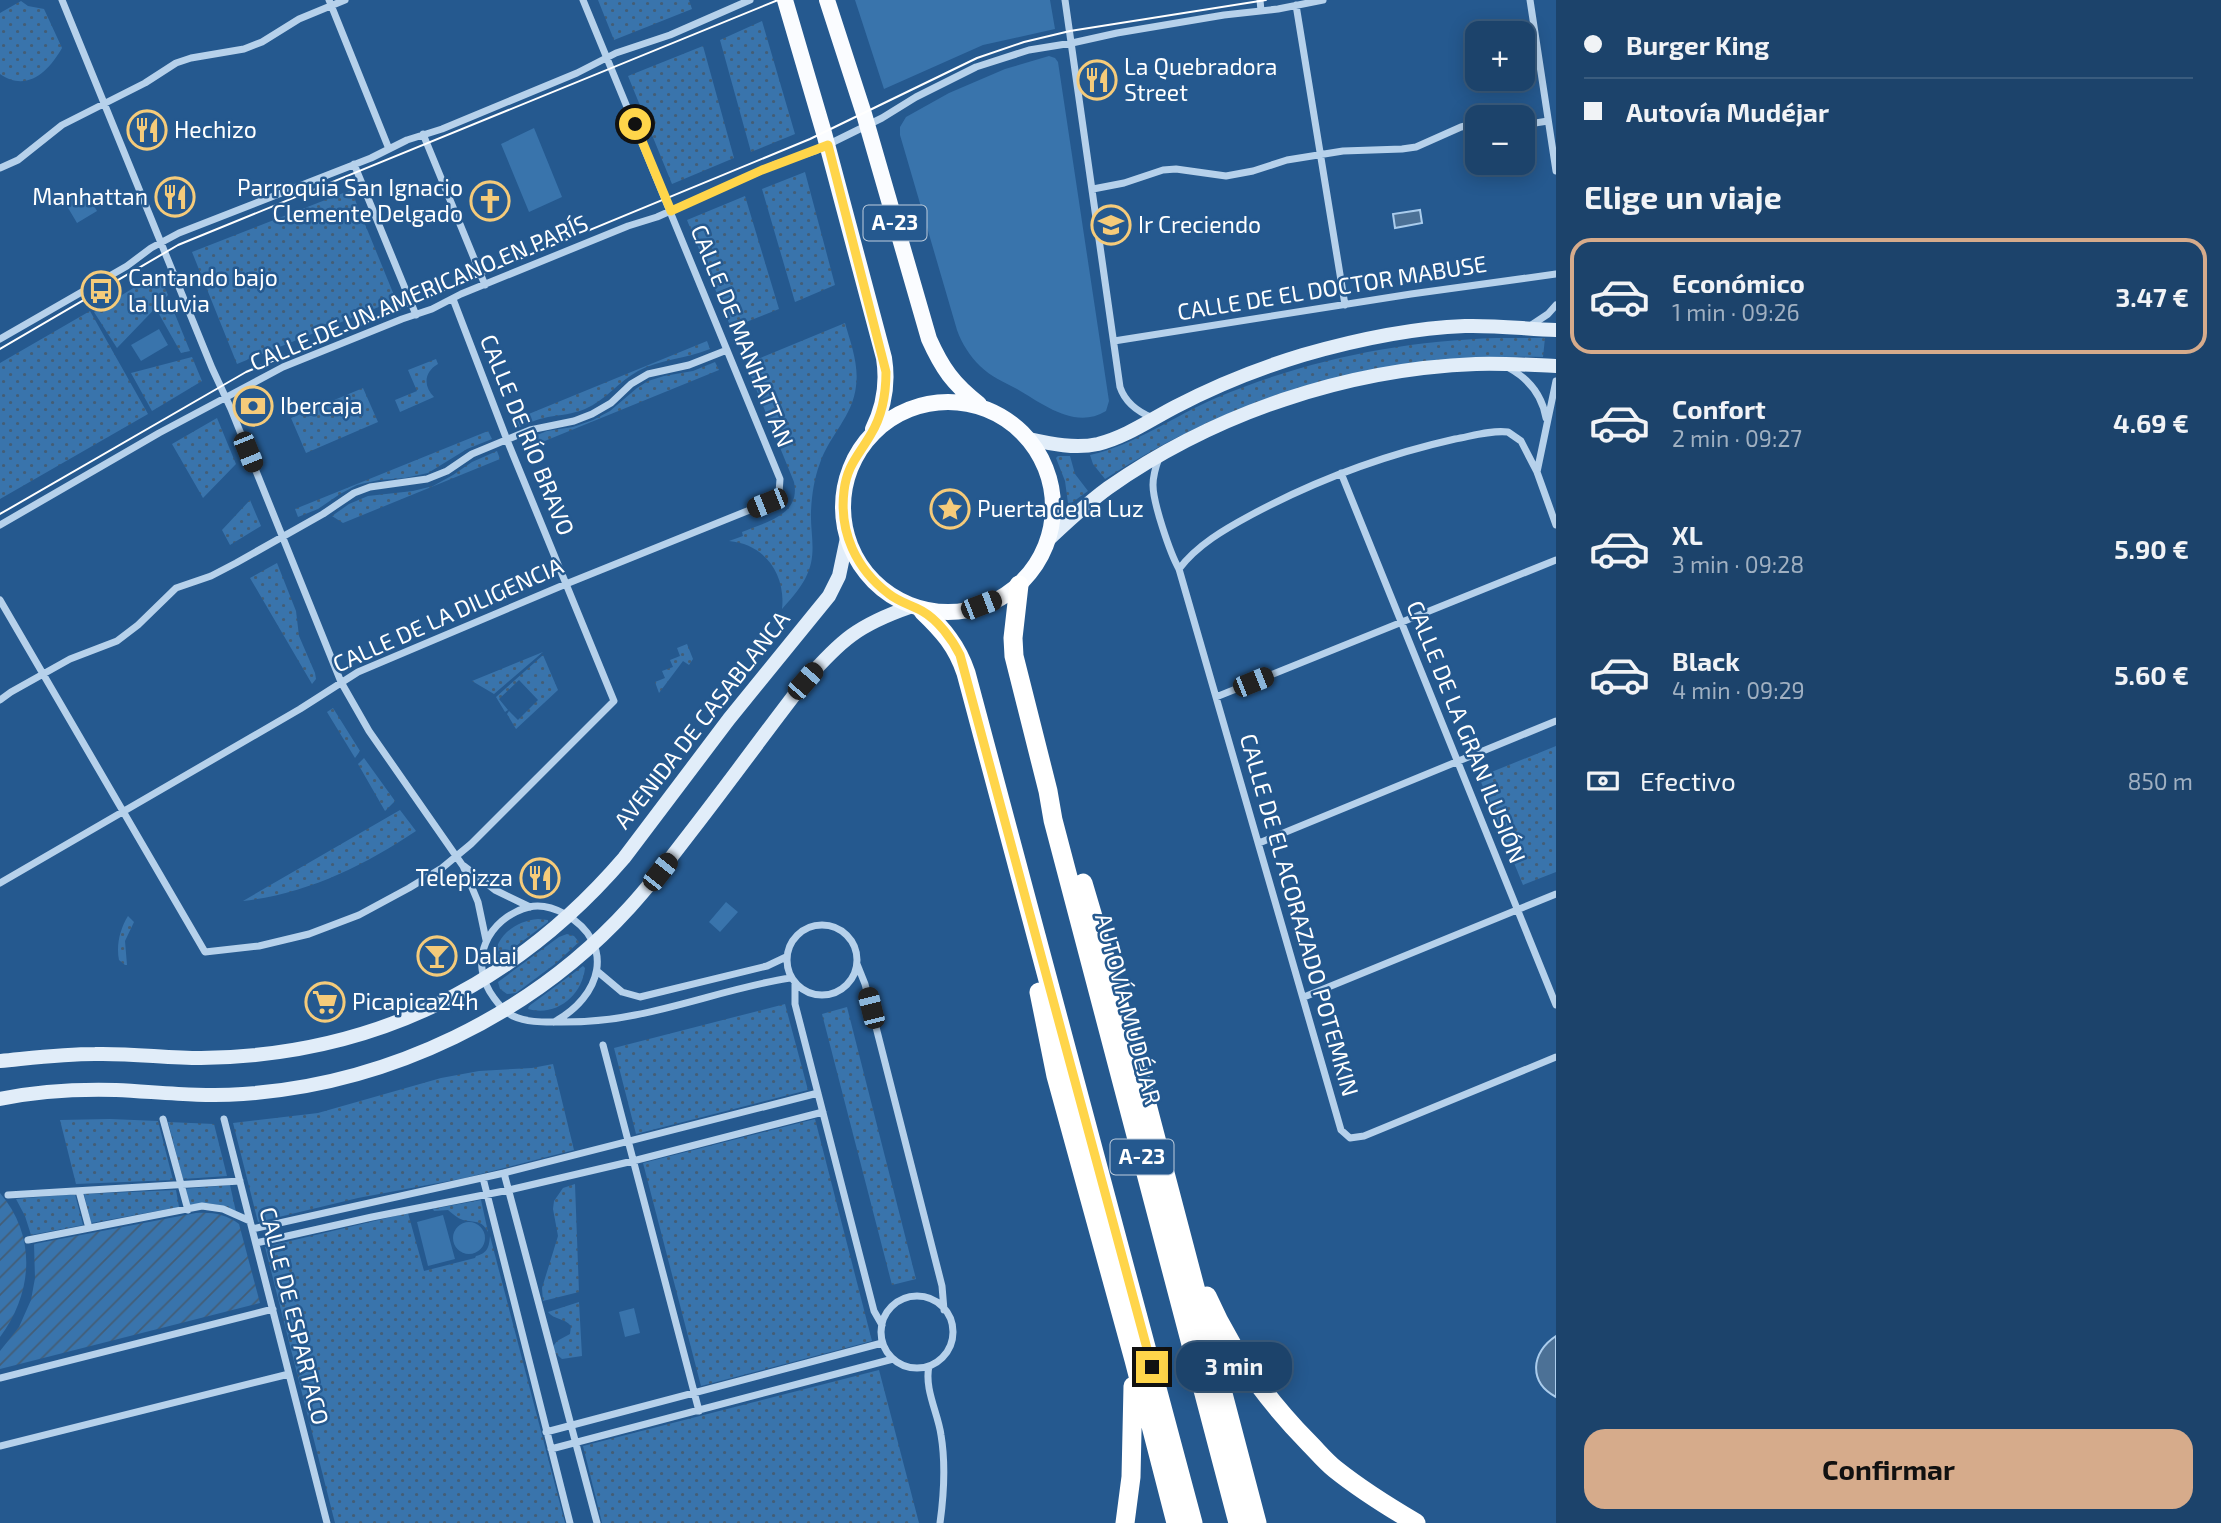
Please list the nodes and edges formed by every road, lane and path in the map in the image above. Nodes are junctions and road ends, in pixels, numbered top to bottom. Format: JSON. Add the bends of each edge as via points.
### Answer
{"nodes":[{"id":1,"x":62,"y":0,"type":"edge"},
{"id":2,"x":345,"y":0,"type":"edge"},
{"id":3,"x":583,"y":0,"type":"edge"},
{"id":4,"x":750,"y":0,"type":"edge"},
{"id":5,"x":785,"y":0,"type":"edge"},
{"id":6,"x":827,"y":0,"type":"edge"},
{"id":7,"x":1065,"y":0,"type":"edge"},
{"id":8,"x":1260,"y":0,"type":"edge"},
{"id":9,"x":1324,"y":0,"type":"edge"},
{"id":10,"x":1530,"y":0,"type":"edge"},
{"id":11,"x":330,"y":3,"type":"edge"},
{"id":12,"x":1296,"y":5,"type":"junction"},
{"id":13,"x":1261,"y":11,"type":"junction"},
{"id":14,"x":1072,"y":43,"type":"junction"},
{"id":15,"x":607,"y":57,"type":"junction"},
{"id":16,"x":104,"y":103,"type":"junction"},
{"id":17,"x":1548,"y":121,"type":"junction"},
{"id":18,"x":1535,"y":123,"type":"edge"},
{"id":19,"x":867,"y":126,"type":"junction"},
{"id":20,"x":1465,"y":126,"type":"edge"},
{"id":21,"x":423,"y":134,"type":"junction"},
{"id":22,"x":828,"y":145,"type":"junction"},
{"id":23,"x":389,"y":149,"type":"junction"},
{"id":24,"x":1320,"y":155,"type":"junction"},
{"id":25,"x":355,"y":164,"type":"junction"},
{"id":26,"x":0,"y":168,"type":"edge"},
{"id":27,"x":1556,"y":171,"type":"edge"},
{"id":28,"x":1093,"y":189,"type":"junction"},
{"id":29,"x":671,"y":211,"type":"junction"},
{"id":30,"x":161,"y":242,"type":"junction"},
{"id":31,"x":1556,"y":274,"type":"edge"},
{"id":32,"x":485,"y":285,"type":"junction"},
{"id":33,"x":453,"y":299,"type":"junction"},
{"id":34,"x":1556,"y":304,"type":"edge"},
{"id":35,"x":1345,"y":305,"type":"junction"},
{"id":36,"x":416,"y":315,"type":"junction"},
{"id":37,"x":1525,"y":329,"type":"junction"},
{"id":38,"x":1556,"y":330,"type":"edge"},
{"id":39,"x":0,"y":339,"type":"edge"},
{"id":40,"x":1114,"y":341,"type":"junction"},
{"id":41,"x":727,"y":350,"type":"junction"},
{"id":42,"x":1499,"y":364,"type":"junction"},
{"id":43,"x":1556,"y":366,"type":"edge"},
{"id":44,"x":1556,"y":381,"type":"edge"},
{"id":45,"x":226,"y":398,"type":"junction"},
{"id":46,"x":983,"y":408,"type":"junction"},
{"id":47,"x":1154,"y":418,"type":"junction"},
{"id":48,"x":1547,"y":420,"type":"junction"},
{"id":49,"x":871,"y":435,"type":"junction"},
{"id":50,"x":1029,"y":439,"type":"junction"},
{"id":51,"x":507,"y":440,"type":"junction"},
{"id":52,"x":1160,"y":457,"type":"junction"},
{"id":53,"x":1537,"y":472,"type":"junction"},
{"id":54,"x":1341,"y":473,"type":"junction"},
{"id":55,"x":779,"y":493,"type":"joint"},
{"id":56,"x":0,"y":525,"type":"edge"},
{"id":57,"x":1556,"y":525,"type":"edge"},
{"id":58,"x":282,"y":537,"type":"junction"},
{"id":59,"x":847,"y":538,"type":"junction"},
{"id":60,"x":1048,"y":540,"type":"junction"},
{"id":61,"x":1556,"y":560,"type":"edge"},
{"id":62,"x":1179,"y":569,"type":"junction"},
{"id":63,"x":566,"y":584,"type":"junction"},
{"id":64,"x":1019,"y":585,"type":"junction"},
{"id":65,"x":0,"y":600,"type":"edge"},
{"id":66,"x":916,"y":609,"type":"junction"},
{"id":67,"x":1401,"y":624,"type":"junction"},
{"id":68,"x":43,"y":675,"type":"junction"},
{"id":69,"x":341,"y":682,"type":"junction"},
{"id":70,"x":1216,"y":697,"type":"junction"},
{"id":71,"x":0,"y":700,"type":"edge"},
{"id":72,"x":1556,"y":721,"type":"edge"},
{"id":73,"x":1456,"y":762,"type":"junction"},
{"id":74,"x":1048,"y":791,"type":"junction"},
{"id":75,"x":122,"y":812,"type":"junction"},
{"id":76,"x":1259,"y":843,"type":"junction"},
{"id":77,"x":457,"y":857,"type":"junction"},
{"id":78,"x":463,"y":866,"type":"junction"},
{"id":79,"x":1019,"y":871,"type":"junction"},
{"id":80,"x":0,"y":883,"type":"edge"},
{"id":81,"x":1556,"y":894,"type":"edge"},
{"id":82,"x":530,"y":907,"type":"junction"},
{"id":83,"x":1518,"y":910,"type":"junction"},
{"id":84,"x":568,"y":916,"type":"junction"},
{"id":85,"x":486,"y":940,"type":"junction"},
{"id":86,"x":593,"y":944,"type":"junction"},
{"id":87,"x":786,"y":957,"type":"junction"},
{"id":88,"x":857,"y":964,"type":"junction"},
{"id":89,"x":597,"y":971,"type":"junction"},
{"id":90,"x":483,"y":979,"type":"junction"},
{"id":91,"x":793,"y":981,"type":"junction"},
{"id":92,"x":1304,"y":997,"type":"junction"},
{"id":93,"x":1556,"y":1005,"type":"edge"},
{"id":94,"x":505,"y":1010,"type":"junction"},
{"id":95,"x":554,"y":1022,"type":"junction"},
{"id":96,"x":603,"y":1045,"type":"dead end"},
{"id":97,"x":1556,"y":1057,"type":"edge"},
{"id":98,"x":0,"y":1061,"type":"edge"},
{"id":99,"x":818,"y":1093,"type":"junction"},
{"id":100,"x":0,"y":1098,"type":"edge"},
{"id":101,"x":823,"y":1112,"type":"junction"},
{"id":102,"x":163,"y":1119,"type":"dead end"},
{"id":103,"x":224,"y":1119,"type":"dead end"},
{"id":104,"x":627,"y":1141,"type":"junction"},
{"id":105,"x":634,"y":1161,"type":"junction"},
{"id":106,"x":504,"y":1173,"type":"junction"},
{"id":107,"x":483,"y":1178,"type":"junction"},
{"id":108,"x":240,"y":1181,"type":"junction"},
{"id":109,"x":181,"y":1185,"type":"junction"},
{"id":110,"x":509,"y":1190,"type":"junction"},
{"id":111,"x":79,"y":1191,"type":"junction"},
{"id":112,"x":488,"y":1194,"type":"junction"},
{"id":113,"x":8,"y":1195,"type":"dead end"},
{"id":114,"x":1174,"y":1206,"type":"junction"},
{"id":115,"x":188,"y":1210,"type":"junction"},
{"id":116,"x":251,"y":1225,"type":"junction"},
{"id":117,"x":89,"y":1228,"type":"junction"},
{"id":118,"x":28,"y":1240,"type":"dead end"},
{"id":119,"x":256,"y":1243,"type":"junction"},
{"id":120,"x":273,"y":1309,"type":"junction"},
{"id":121,"x":944,"y":1310,"type":"junction"},
{"id":122,"x":882,"y":1325,"type":"junction"},
{"id":123,"x":883,"y":1343,"type":"junction"},
{"id":124,"x":893,"y":1359,"type":"junction"},
{"id":125,"x":1134,"y":1360,"type":"junction"},
{"id":126,"x":929,"y":1366,"type":"junction"},
{"id":127,"x":289,"y":1374,"type":"junction"},
{"id":128,"x":0,"y":1378,"type":"edge"},
{"id":129,"x":695,"y":1392,"type":"junction"},
{"id":130,"x":699,"y":1411,"type":"junction"},
{"id":131,"x":572,"y":1425,"type":"junction"},
{"id":132,"x":546,"y":1432,"type":"junction"},
{"id":133,"x":576,"y":1442,"type":"junction"},
{"id":134,"x":0,"y":1446,"type":"edge"},
{"id":135,"x":551,"y":1449,"type":"junction"},
{"id":136,"x":327,"y":1523,"type":"edge"},
{"id":137,"x":570,"y":1523,"type":"edge"},
{"id":138,"x":597,"y":1523,"type":"edge"},
{"id":139,"x":940,"y":1523,"type":"edge"},
{"id":140,"x":1125,"y":1523,"type":"edge"},
{"id":141,"x":1176,"y":1523,"type":"edge"},
{"id":142,"x":1193,"y":1523,"type":"edge"},
{"id":143,"x":1238,"y":1523,"type":"edge"},
{"id":144,"x":1257,"y":1523,"type":"edge"},
{"id":145,"x":1416,"y":1523,"type":"edge"}],
"edges":[{"from":1,"to":16,"type":"street"},
{"from":2,"to":11,"type":"street"},
{"from":3,"to":15,"type":"street","name":"CALLE DE MANHATTAN"},
{"from":4,"to":15,"type":"street"},
{"from":5,"to":22,"type":"main road","number":"A-23"},
{"from":6,"to":19,"type":"main road","number":"A-23"},
{"from":7,"to":14,"type":"street"},
{"from":8,"to":13,"type":"street"},
{"from":9,"to":12,"type":"street","name":"CALLE DE UN AMERICANO EN PARÍS"},
{"from":10,"to":17,"type":"street"},
{"from":11,"to":16,"type":"street","via":[[262,42],[176,63]]},
{"from":11,"to":23,"type":"street"},
{"from":12,"to":13,"type":"street","name":"CALLE DE UN AMERICANO EN PARÍS"},
{"from":12,"to":24,"type":"street"},
{"from":13,"to":14,"type":"street","name":"CALLE DE UN AMERICANO EN PARÍS"},
{"from":14,"to":19,"type":"street","name":"CALLE DE UN AMERICANO EN PARÍS","via":[[1029,50],[976,67]]},
{"from":14,"to":28,"type":"street"},
{"from":15,"to":21,"type":"street"},
{"from":15,"to":29,"type":"street","name":"CALLE DE MANHATTAN"},
{"from":16,"to":26,"type":"street","via":[[62,125],[18,160]]},
{"from":16,"to":30,"type":"street"},
{"from":17,"to":18,"type":"street"},
{"from":17,"to":27,"type":"street"},
{"from":19,"to":22,"type":"street","name":"CALLE DE UN AMERICANO EN PARÍS"},
{"from":19,"to":46,"type":"main road","number":"A-23","via":[[929,339],[953,381]]},
{"from":20,"to":24,"type":"street","via":[[1416,147]]},
{"from":21,"to":23,"type":"street"},
{"from":21,"to":32,"type":"street"},
{"from":22,"to":29,"type":"street","name":"CALLE DE UN AMERICANO EN PARÍS"},
{"from":22,"to":49,"type":"main road","number":"A-23","via":[[886,372],[883,400]]},
{"from":23,"to":25,"type":"street"},
{"from":24,"to":28,"type":"street","via":[[1226,176],[1163,170]]},
{"from":24,"to":35,"type":"street"},
{"from":25,"to":30,"type":"street"},
{"from":25,"to":36,"type":"street"},
{"from":28,"to":40,"type":"street"},
{"from":29,"to":32,"type":"street","name":"CALLE DE UN AMERICANO EN PARÍS"},
{"from":29,"to":41,"type":"street","name":"CALLE DE MANHATTAN"},
{"from":30,"to":39,"type":"street"},
{"from":30,"to":45,"type":"street"},
{"from":31,"to":35,"type":"street","name":"CALLE DE EL DOCTOR MABUSE"},
{"from":32,"to":33,"type":"street","name":"CALLE DE UN AMERICANO EN PARÍS"},
{"from":33,"to":36,"type":"street","name":"CALLE DE UN AMERICANO EN PARÍS"},
{"from":33,"to":51,"type":"street","name":"CALLE DE RÍO BRAVO"},
{"from":34,"to":37,"type":"street"},
{"from":35,"to":40,"type":"street","name":"CALLE DE EL DOCTOR MABUSE"},
{"from":36,"to":45,"type":"street","name":"CALLE DE UN AMERICANO EN PARÍS","via":[[283,367]]},
{"from":37,"to":38,"type":"main road"},
{"from":37,"to":47,"type":"main road","via":[[1466,326],[1359,341],[1241,377]]},
{"from":40,"to":47,"type":"street","via":[[1121,392],[1139,411]]},
{"from":41,"to":51,"type":"street","via":[[648,374],[583,418]]},
{"from":41,"to":55,"type":"street","name":"CALLE DE MANHATTAN","via":[[780,479]]},
{"from":42,"to":43,"type":"main road"},
{"from":42,"to":48,"type":"street","via":[[1527,380],[1540,397]]},
{"from":42,"to":52,"type":"main road","via":[[1426,368],[1318,389],[1221,424]]},
{"from":44,"to":48,"type":"street"},
{"from":45,"to":56,"type":"street","name":"CALLE DE UN AMERICANO EN PARÍS"},
{"from":45,"to":58,"type":"street"},
{"from":46,"to":49,"type":"main road","number":"A-23","via":[[956,402],[920,406],[902,411]]},
{"from":46,"to":50,"type":"main road","number":"A-23"},
{"from":47,"to":50,"type":"main road","via":[[1098,444],[1061,445]]},
{"from":48,"to":53,"type":"street"},
{"from":49,"to":59,"type":"main road","number":"A-23","via":[[844,488]]},
{"from":50,"to":60,"type":"main road","number":"A-23","via":[[1046,467],[1053,494]]},
{"from":51,"to":58,"type":"street","via":[[427,479],[354,493]]},
{"from":51,"to":63,"type":"street","name":"CALLE DE RÍO BRAVO"},
{"from":52,"to":60,"type":"main road","via":[[1107,489]]},
{"from":52,"to":62,"type":"street","name":"CALLE DE EL ACORAZADO POTEMKIN","via":[[1154,495]]},
{"from":53,"to":54,"type":"street","via":[[1521,441],[1500,431],[1425,446]]},
{"from":53,"to":57,"type":"street"},
{"from":54,"to":62,"type":"street","via":[[1236,523],[1190,555]]},
{"from":54,"to":67,"type":"street","name":"CALLE DE LA GRAN ILUSIÓN"},
{"from":55,"to":63,"type":"street","name":"CALLE DE LA DILIGENCIA","via":[[767,503]]},
{"from":58,"to":68,"type":"street","via":[[219,572],[176,588],[127,635]]},
{"from":58,"to":69,"type":"street"},
{"from":59,"to":66,"type":"main road","number":"A-23","via":[[870,577],[889,595]]},
{"from":59,"to":84,"type":"main road","name":"AVENIDA DE CASABLANCA","via":[[839,576],[826,600],[624,858]]},
{"from":60,"to":64,"type":"main road","number":"A-23","via":[[1038,562]]},
{"from":61,"to":67,"type":"street"},
{"from":62,"to":70,"type":"street","name":"CALLE DE EL ACORAZADO POTEMKIN"},
{"from":63,"to":69,"type":"street","name":"CALLE DE LA DILIGENCIA"},
{"from":63,"to":77,"type":"street","name":"CALLE DE RÍO BRAVO","via":[[614,701]]},
{"from":64,"to":66,"type":"main road","number":"A-23","via":[[981,605],[949,611]]},
{"from":64,"to":74,"type":"highway","name":"AUTOVÍA MUDÉJAR","number":"A-23","via":[[1014,656]]},
{"from":65,"to":68,"type":"street"},
{"from":66,"to":79,"type":"highway","number":"A-23","via":[[945,632],[960,655]]},
{"from":66,"to":86,"type":"main road","via":[[864,626],[830,653],[653,880]]},
{"from":67,"to":70,"type":"street"},
{"from":67,"to":73,"type":"street","name":"CALLE DE LA GRAN ILUSIÓN"},
{"from":68,"to":71,"type":"street"},
{"from":68,"to":75,"type":"street"},
{"from":69,"to":75,"type":"street","name":"CALLE DE LA DILIGENCIA"},
{"from":69,"to":77,"type":"street","via":[[369,731]]},
{"from":70,"to":76,"type":"street","name":"CALLE DE EL ACORAZADO POTEMKIN"},
{"from":72,"to":73,"type":"street"},
{"from":73,"to":76,"type":"street"},
{"from":73,"to":83,"type":"street","name":"CALLE DE LA GRAN ILUSIÓN"},
{"from":74,"to":114,"type":"highway","via":[[1073,850]]},
{"from":74,"to":143,"type":"highway","name":"AUTOVÍA MUDÉJAR","number":"A-23"},
{"from":75,"to":77,"type":"street","via":[[205,952],[259,946],[359,915]]},
{"from":75,"to":80,"type":"street","name":"CALLE DE LA DILIGENCIA"},
{"from":76,"to":92,"type":"street","name":"CALLE DE EL ACORAZADO POTEMKIN"},
{"from":77,"to":78,"type":"street"},
{"from":78,"to":82,"type":"street","via":[[495,890]]},
{"from":78,"to":85,"type":"street","via":[[478,902]]},
{"from":79,"to":125,"type":"highway","via":[[1019,898],[1056,1076]]},
{"from":79,"to":142,"type":"highway","number":"A-23"},
{"from":81,"to":83,"type":"street"},
{"from":82,"to":84,"type":"street","via":[[548,907]]},
{"from":82,"to":85,"type":"street","via":[[506,919]]},
{"from":83,"to":92,"type":"street"},
{"from":83,"to":93,"type":"street","name":"CALLE DE LA GRAN ILUSIÓN"},
{"from":84,"to":86,"type":"street"},
{"from":84,"to":90,"type":"main road","name":"AVENIDA DE CASABLANCA"},
{"from":85,"to":90,"type":"street"},
{"from":86,"to":89,"type":"street"},
{"from":86,"to":94,"type":"main road"},
{"from":87,"to":88,"type":"street","via":[[795,936],[814,925],[825,925],[846,934]]},
{"from":87,"to":89,"type":"street","via":[[767,966],[640,997],[622,992]]},
{"from":87,"to":91,"type":"street"},
{"from":88,"to":91,"type":"street","via":[[849,983],[832,995],[812,995]]},
{"from":88,"to":121,"type":"street","via":[[942,1286]]},
{"from":89,"to":95,"type":"street","via":[[580,1004]]},
{"from":90,"to":94,"type":"street"},
{"from":90,"to":98,"type":"main road","name":"AVENIDA DE CASABLANCA","via":[[409,1018],[311,1046],[201,1058],[95,1054]]},
{"from":91,"to":95,"type":"street","via":[[759,984],[634,1016]]},
{"from":91,"to":99,"type":"street"},
{"from":92,"to":97,"type":"street","name":"CALLE DE EL ACORAZADO POTEMKIN","via":[[1338,1124],[1350,1138]]},
{"from":94,"to":95,"type":"street","via":[[524,1020]]},
{"from":94,"to":100,"type":"main road","via":[[427,1049],[329,1082],[243,1094],[75,1090]]},
{"from":96,"to":104,"type":"street"},
{"from":99,"to":101,"type":"street"},
{"from":99,"to":104,"type":"street"},
{"from":101,"to":105,"type":"street"},
{"from":101,"to":122,"type":"street","via":[[874,1311]]},
{"from":102,"to":109,"type":"street"},
{"from":103,"to":108,"type":"street","name":"CALLE DE ESPARTACO"},
{"from":104,"to":105,"type":"street"},
{"from":104,"to":106,"type":"street"},
{"from":105,"to":110,"type":"street"},
{"from":105,"to":129,"type":"street"},
{"from":106,"to":107,"type":"street"},
{"from":106,"to":110,"type":"street"},
{"from":107,"to":112,"type":"street"},
{"from":107,"to":116,"type":"street"},
{"from":108,"to":109,"type":"street"},
{"from":108,"to":116,"type":"street","name":"CALLE DE ESPARTACO"},
{"from":109,"to":111,"type":"street"},
{"from":109,"to":115,"type":"street"},
{"from":110,"to":112,"type":"street"},
{"from":110,"to":131,"type":"street"},
{"from":111,"to":113,"type":"street"},
{"from":111,"to":117,"type":"street"},
{"from":112,"to":119,"type":"street"},
{"from":112,"to":132,"type":"street"},
{"from":114,"to":144,"type":"highway"},
{"from":114,"to":145,"type":"highway","via":[[1218,1322],[1253,1378],[1332,1467]]},
{"from":115,"to":116,"type":"street","via":[[214,1207]]},
{"from":115,"to":117,"type":"street"},
{"from":116,"to":119,"type":"street","name":"CALLE DE ESPARTACO"},
{"from":117,"to":118,"type":"street"},
{"from":119,"to":120,"type":"street","name":"CALLE DE ESPARTACO"},
{"from":120,"to":127,"type":"street","name":"CALLE DE ESPARTACO"},
{"from":120,"to":128,"type":"street"},
{"from":121,"to":122,"type":"street","via":[[930,1299],[904,1299],[890,1309]]},
{"from":121,"to":126,"type":"street","via":[[951,1323],[951,1340],[944,1355]]},
{"from":122,"to":123,"type":"street"},
{"from":123,"to":124,"type":"street"},
{"from":123,"to":129,"type":"street"},
{"from":124,"to":126,"type":"street","via":[[907,1367]]},
{"from":124,"to":130,"type":"street"},
{"from":125,"to":140,"type":"highway","via":[[1131,1478]]},
{"from":125,"to":141,"type":"highway"},
{"from":126,"to":139,"type":"street","via":[[927,1378],[944,1457]]},
{"from":127,"to":134,"type":"street"},
{"from":127,"to":136,"type":"street","name":"CALLE DE ESPARTACO"},
{"from":129,"to":130,"type":"street"},
{"from":129,"to":131,"type":"street"},
{"from":130,"to":133,"type":"street"},
{"from":131,"to":132,"type":"street"},
{"from":131,"to":133,"type":"street"},
{"from":132,"to":135,"type":"street"},
{"from":133,"to":135,"type":"street"},
{"from":133,"to":138,"type":"street"},
{"from":135,"to":137,"type":"street"}]}
